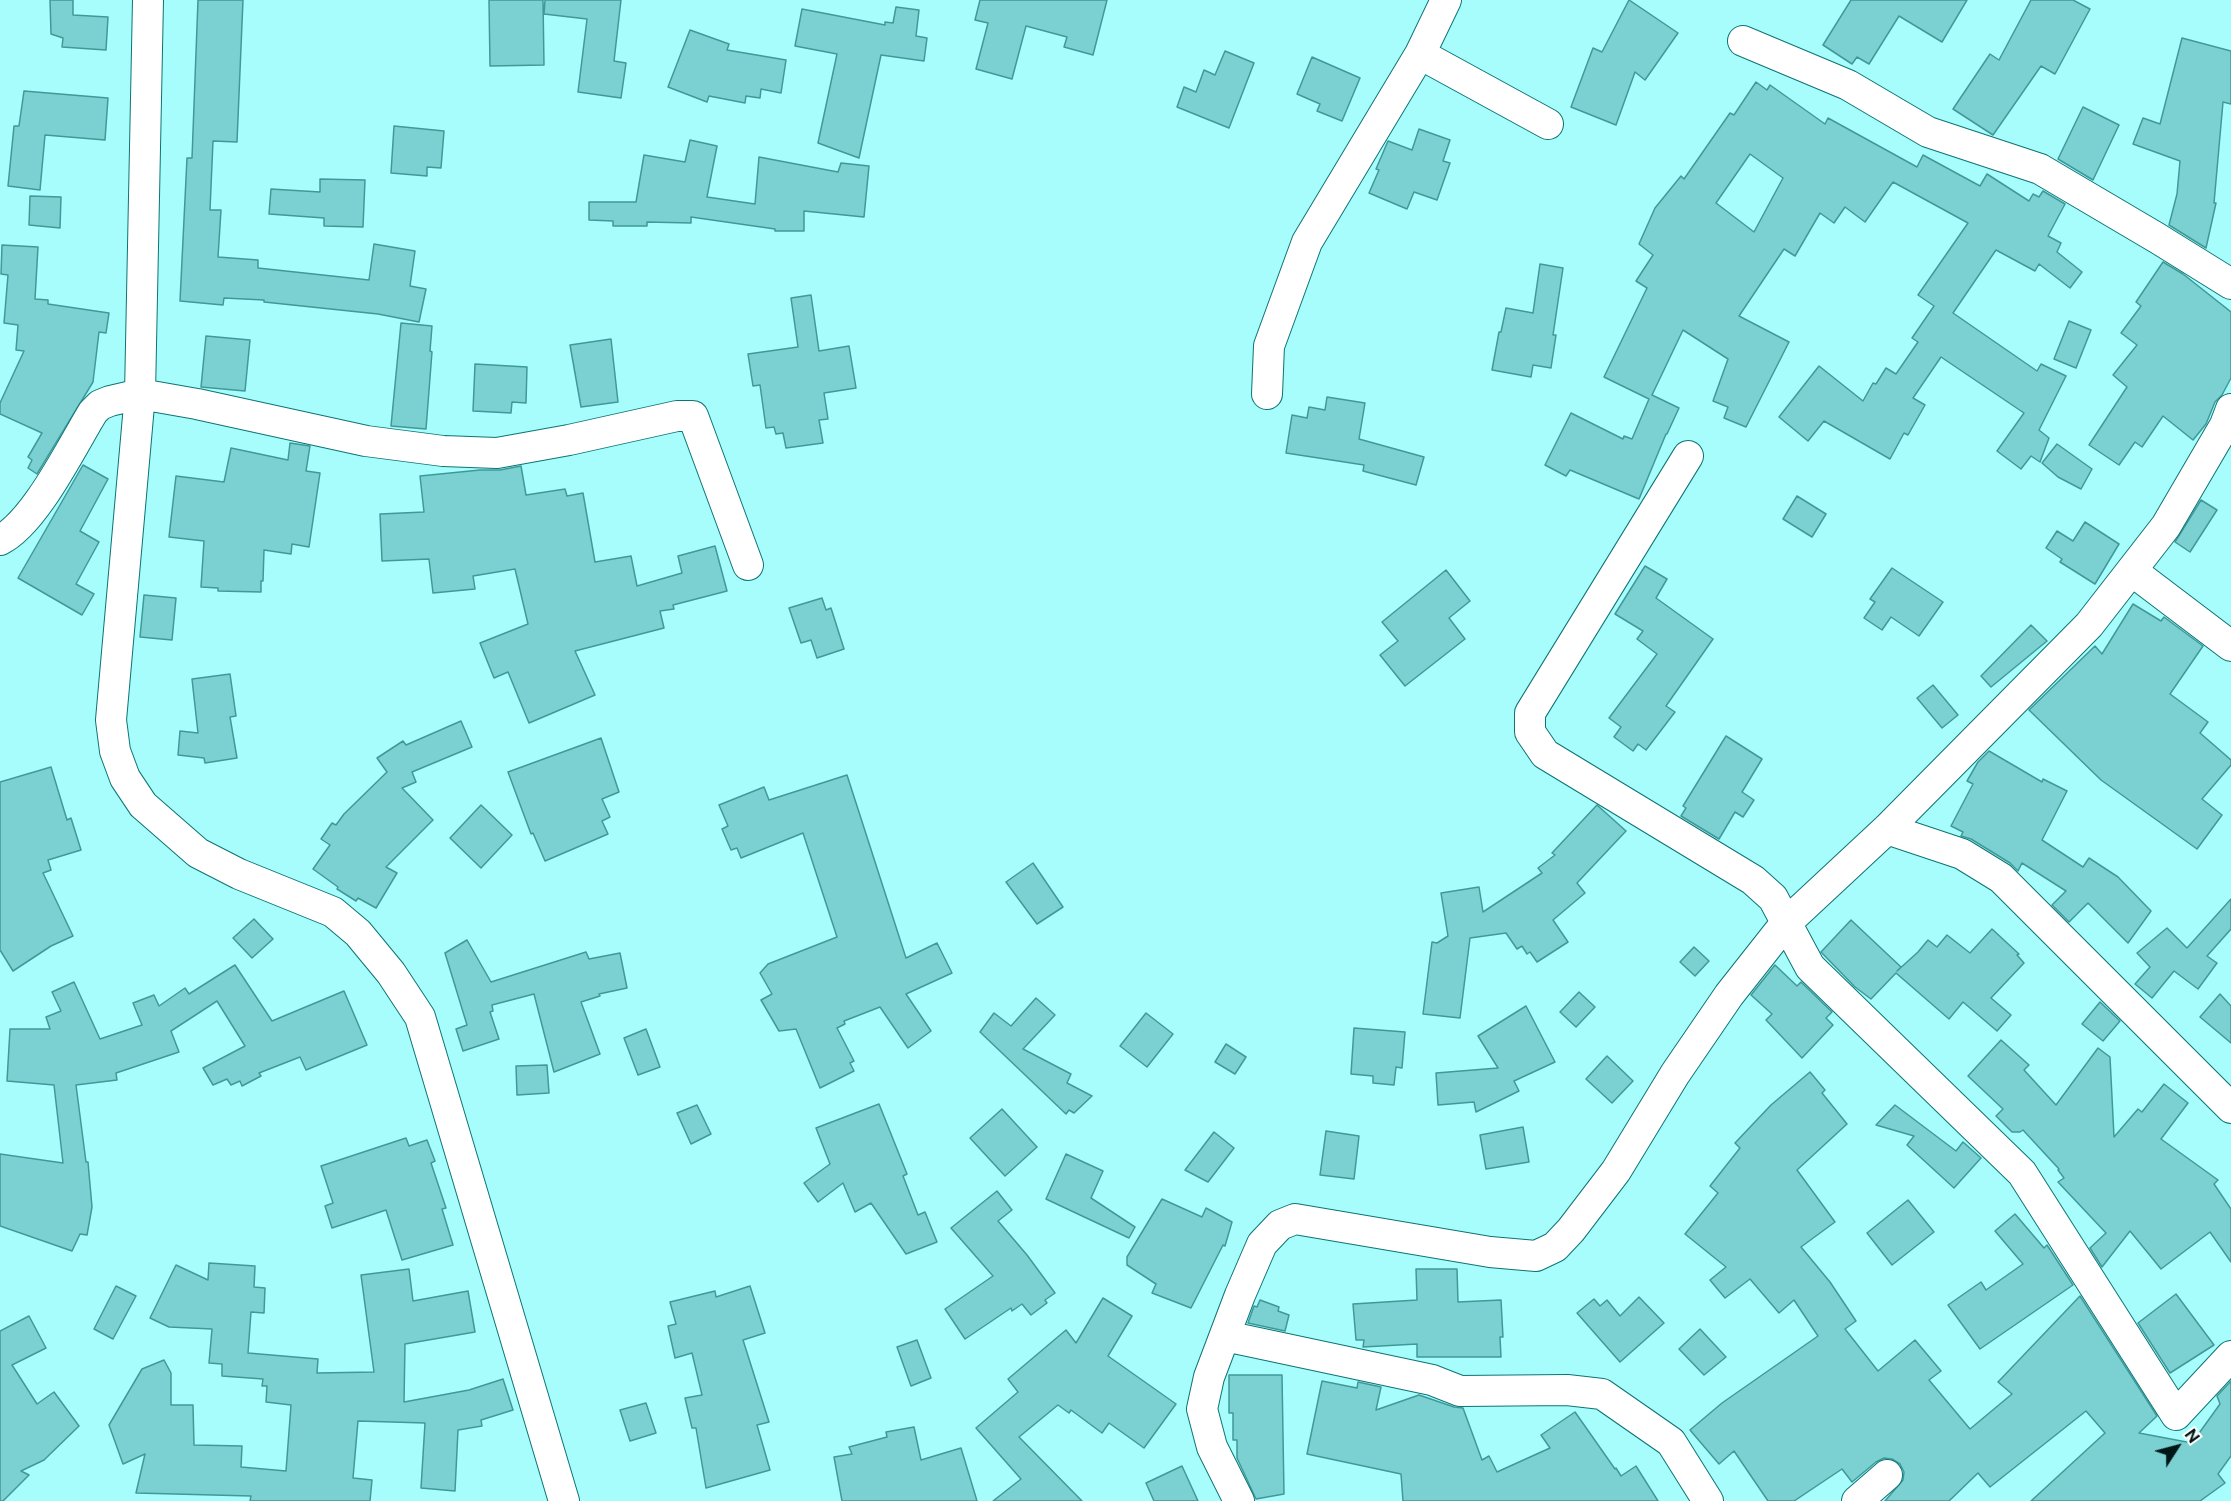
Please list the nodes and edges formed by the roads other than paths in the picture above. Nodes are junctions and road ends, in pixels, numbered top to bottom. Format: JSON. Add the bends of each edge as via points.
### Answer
{"nodes":[{"id":1,"x":148,"y":0,"type":"edge"},
{"id":2,"x":1446,"y":0,"type":"edge"},
{"id":3,"x":1743,"y":41,"type":"dead end"},
{"id":4,"x":1420,"y":54,"type":"junction"},
{"id":5,"x":1548,"y":124,"type":"dead end"},
{"id":6,"x":2231,"y":284,"type":"edge"},
{"id":7,"x":140,"y":394,"type":"junction"},
{"id":8,"x":1267,"y":394,"type":"dead end"},
{"id":9,"x":2229,"y":421,"type":"edge"},
{"id":10,"x":1688,"y":456,"type":"dead end"},
{"id":11,"x":0,"y":540,"type":"edge"},
{"id":12,"x":748,"y":565,"type":"dead end"},
{"id":13,"x":2132,"y":571,"type":"junction"},
{"id":14,"x":2231,"y":646,"type":"edge"},
{"id":15,"x":1887,"y":829,"type":"junction"},
{"id":16,"x":1785,"y":924,"type":"junction"},
{"id":17,"x":2231,"y":1108,"type":"edge"},
{"id":18,"x":1225,"y":1336,"type":"junction"},
{"id":19,"x":2231,"y":1356,"type":"edge"},
{"id":20,"x":1887,"y":1475,"type":"dead end"},
{"id":21,"x":564,"y":1501,"type":"edge"},
{"id":22,"x":1239,"y":1501,"type":"edge"},
{"id":23,"x":1708,"y":1501,"type":"edge"},
{"id":24,"x":1857,"y":1501,"type":"edge"}],
"edges":[{"from":1,"to":7,"type":"street"},
{"from":2,"to":4,"type":"street"},
{"from":3,"to":6,"type":"street","via":[[1848,85],[1929,132],[2040,170]]},
{"from":4,"to":5,"type":"street"},
{"from":4,"to":8,"type":"street","via":[[1307,242],[1269,346]]},
{"from":7,"to":11,"type":"street","via":[[110,401],[93,412],[48,488],[20,526]]},
{"from":7,"to":12,"type":"street","via":[[366,441],[442,451],[496,453],[693,416]]},
{"from":7,"to":21,"type":"street","via":[[111,720],[119,760],[143,805],[198,853],[333,912],[358,933],[420,1017]]},
{"from":9,"to":13,"type":"street","via":[[2166,526]]},
{"from":10,"to":16,"type":"street","via":[[1530,713],[1530,732],[1545,754],[1753,880],[1773,898]]},
{"from":13,"to":14,"type":"street"},
{"from":13,"to":15,"type":"street","via":[[2089,625]]},
{"from":15,"to":16,"type":"street"},
{"from":15,"to":17,"type":"street","via":[[1962,854],[2001,878]]},
{"from":16,"to":18,"type":"street","via":[[1729,995],[1616,1171],[1555,1247],[1536,1256],[1490,1252],[1295,1218],[1280,1225],[1262,1244]]},
{"from":16,"to":19,"type":"street","via":[[1810,967],[2022,1173],[2176,1415]]},
{"from":18,"to":22,"type":"street","via":[[1202,1409],[1212,1447]]},
{"from":18,"to":23,"type":"street","via":[[1432,1380],[1460,1390],[1567,1390],[1602,1394],[1671,1442]]},
{"from":20,"to":24,"type":"street"}]}
